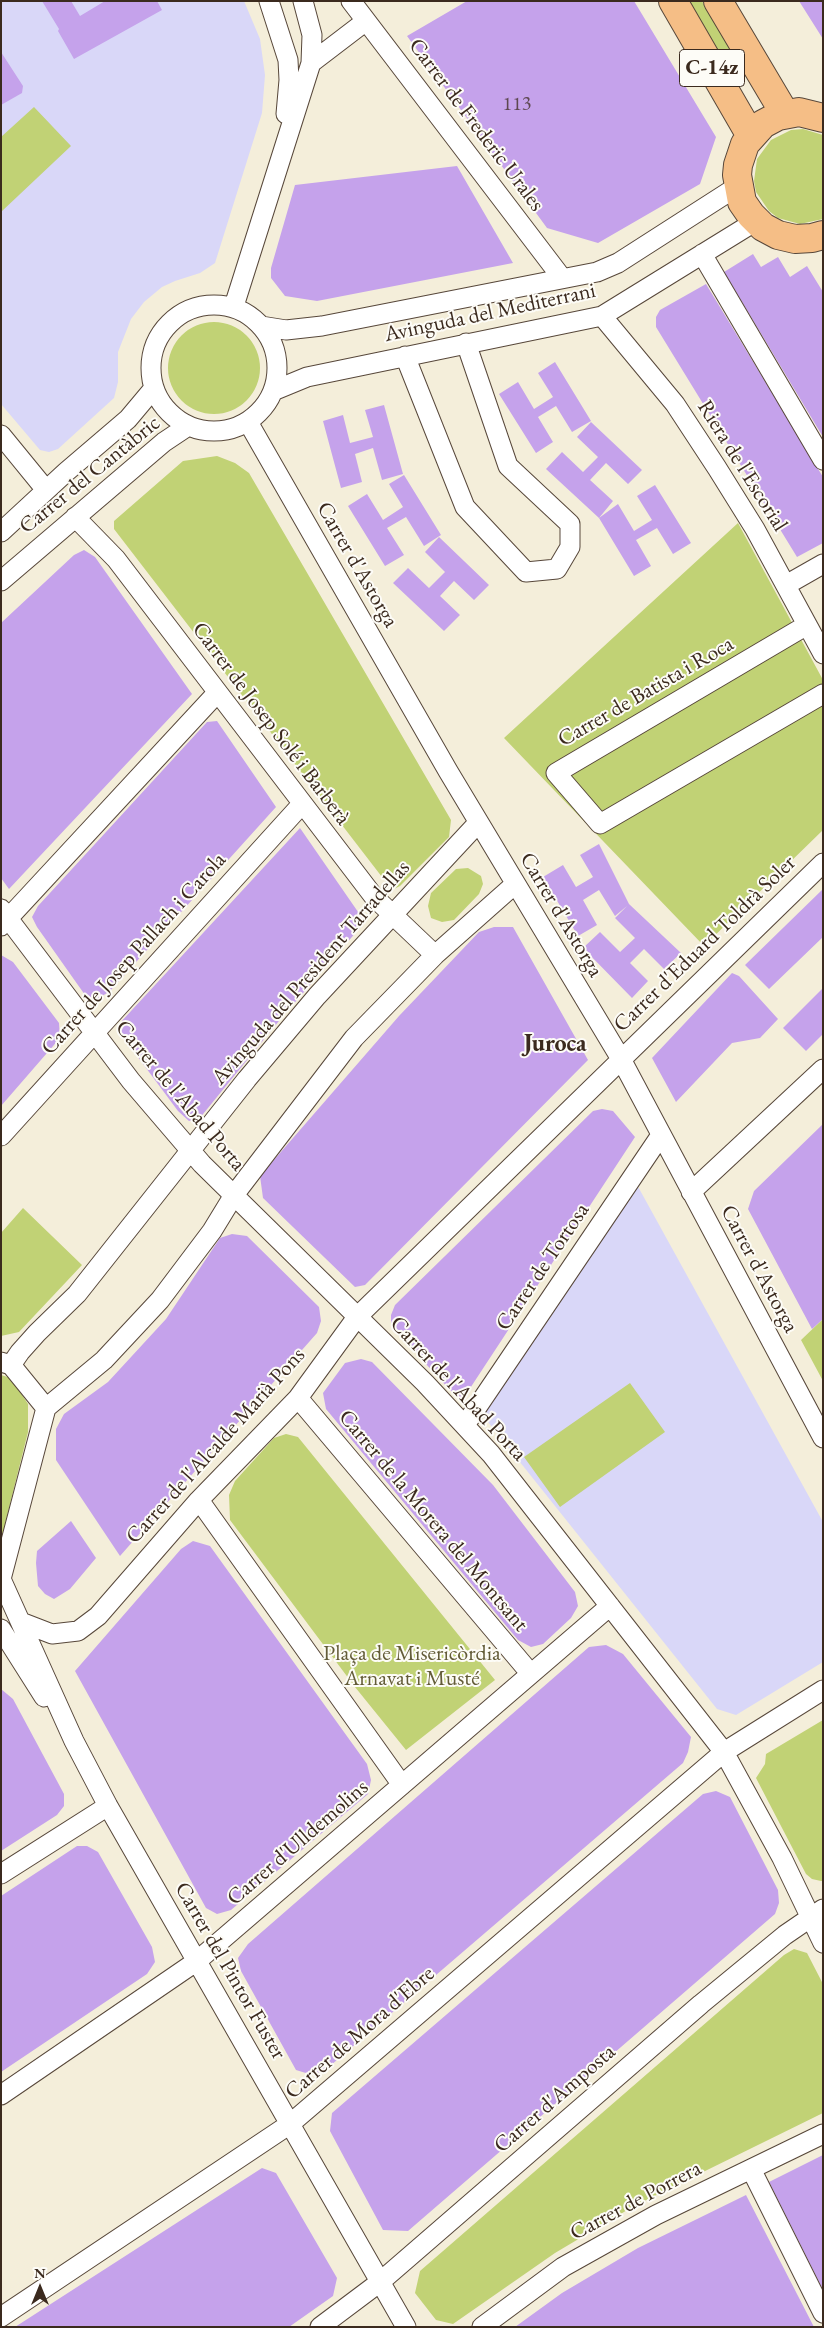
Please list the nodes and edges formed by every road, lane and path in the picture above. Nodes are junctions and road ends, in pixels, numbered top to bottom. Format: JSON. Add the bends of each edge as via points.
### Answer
{"nodes":[{"id":1,"x":269,"y":1,"type":"edge"},
{"id":2,"x":303,"y":1,"type":"edge"},
{"id":3,"x":351,"y":1,"type":"edge"},
{"id":4,"x":673,"y":1,"type":"edge"},
{"id":5,"x":718,"y":1,"type":"edge"},
{"id":6,"x":366,"y":21,"type":"junction"},
{"id":7,"x":311,"y":63,"type":"junction"},
{"id":8,"x":785,"y":114,"type":"junction"},
{"id":9,"x":823,"y":118,"type":"edge"},
{"id":10,"x":751,"y":136,"type":"junction"},
{"id":11,"x":283,"y":148,"type":"junction"},
{"id":12,"x":738,"y":186,"type":"junction"},
{"id":13,"x":756,"y":221,"type":"junction"},
{"id":14,"x":819,"y":242,"type":"edge"},
{"id":15,"x":702,"y":254,"type":"junction"},
{"id":16,"x":562,"y":278,"type":"junction"},
{"id":17,"x":234,"y":306,"type":"junction"},
{"id":18,"x":602,"y":316,"type":"junction"},
{"id":19,"x":261,"y":326,"type":"junction"},
{"id":20,"x":466,"y":343,"type":"junction"},
{"id":21,"x":404,"y":356,"type":"junction"},
{"id":22,"x":154,"y":388,"type":"junction"},
{"id":23,"x":273,"y":391,"type":"junction"},
{"id":24,"x":248,"y":422,"type":"junction"},
{"id":25,"x":188,"y":426,"type":"junction"},
{"id":26,"x":1,"y":435,"type":"edge"},
{"id":27,"x":823,"y":460,"type":"edge"},
{"id":28,"x":46,"y":490,"type":"junction"},
{"id":29,"x":74,"y":517,"type":"junction"},
{"id":30,"x":1,"y":532,"type":"edge"},
{"id":31,"x":823,"y":564,"type":"edge"},
{"id":32,"x":1,"y":581,"type":"edge"},
{"id":33,"x":786,"y":585,"type":"junction"},
{"id":34,"x":807,"y":625,"type":"junction"},
{"id":35,"x":823,"y":654,"type":"edge"},
{"id":36,"x":217,"y":693,"type":"junction"},
{"id":37,"x":823,"y":694,"type":"edge"},
{"id":38,"x":302,"y":804,"type":"junction"},
{"id":39,"x":478,"y":823,"type":"junction"},
{"id":40,"x":823,"y":863,"type":"edge"},
{"id":41,"x":514,"y":885,"type":"junction"},
{"id":42,"x":392,"y":914,"type":"junction"},
{"id":43,"x":4,"y":918,"type":"edge"},
{"id":44,"x":435,"y":956,"type":"junction"},
{"id":45,"x":95,"y":1033,"type":"junction"},
{"id":46,"x":621,"y":1059,"type":"junction"},
{"id":47,"x":823,"y":1068,"type":"edge"},
{"id":48,"x":661,"y":1135,"type":"junction"},
{"id":49,"x":1,"y":1136,"type":"edge"},
{"id":50,"x":192,"y":1152,"type":"junction"},
{"id":51,"x":691,"y":1192,"type":"junction"},
{"id":52,"x":234,"y":1195,"type":"junction"},
{"id":53,"x":357,"y":1317,"type":"junction"},
{"id":54,"x":6,"y":1364,"type":"edge"},
{"id":55,"x":298,"y":1398,"type":"junction"},
{"id":56,"x":46,"y":1408,"type":"junction"},
{"id":57,"x":464,"y":1425,"type":"junction"},
{"id":58,"x":823,"y":1438,"type":"edge"},
{"id":59,"x":199,"y":1500,"type":"junction"},
{"id":60,"x":1,"y":1579,"type":"edge"},
{"id":61,"x":610,"y":1606,"type":"junction"},
{"id":62,"x":21,"y":1622,"type":"junction"},
{"id":63,"x":1,"y":1629,"type":"edge"},
{"id":64,"x":8,"y":1653,"type":"edge"},
{"id":65,"x":531,"y":1674,"type":"junction"},
{"id":66,"x":823,"y":1690,"type":"edge"},
{"id":67,"x":74,"y":1741,"type":"junction"},
{"id":68,"x":724,"y":1752,"type":"junction"},
{"id":69,"x":402,"y":1785,"type":"junction"},
{"id":70,"x":108,"y":1806,"type":"junction"},
{"id":71,"x":1,"y":1874,"type":"edge"},
{"id":72,"x":816,"y":1913,"type":"edge"},
{"id":73,"x":823,"y":1943,"type":"edge"},
{"id":74,"x":197,"y":1961,"type":"junction"},
{"id":75,"x":1,"y":2095,"type":"edge"},
{"id":76,"x":290,"y":2124,"type":"junction"},
{"id":77,"x":823,"y":2134,"type":"edge"},
{"id":78,"x":751,"y":2169,"type":"junction"},
{"id":79,"x":380,"y":2282,"type":"junction"},
{"id":80,"x":823,"y":2313,"type":"edge"},
{"id":81,"x":1,"y":2317,"type":"edge"},
{"id":82,"x":320,"y":2327,"type":"edge"},
{"id":83,"x":406,"y":2327,"type":"edge"},
{"id":84,"x":482,"y":2327,"type":"edge"}],
"edges":[{"from":1,"to":11,"type":"street","via":[[288,60]]},
{"from":2,"to":7,"type":"street","via":[[312,35]]},
{"from":3,"to":6,"type":"street","name":"Carrer de Frederic Urales"},
{"from":4,"to":10,"type":"main road","number":"C-14z"},
{"from":5,"to":8,"type":"main road","number":"C-14z"},
{"from":6,"to":7,"type":"street"},
{"from":6,"to":16,"type":"street","name":"Carrer de Frederic Urales"},
{"from":7,"to":11,"type":"street"},
{"from":8,"to":9,"type":"main road","via":[[809,113]]},
{"from":8,"to":10,"type":"main road","via":[[770,120]]},
{"from":10,"to":12,"type":"main road","via":[[739,159]]},
{"from":11,"to":17,"type":"street"},
{"from":12,"to":13,"type":"main road","via":[[742,202]]},
{"from":12,"to":16,"type":"street","name":"Avinguda del Mediterrani","via":[[618,263],[597,272]]},
{"from":13,"to":14,"type":"main road","via":[[770,232],[786,238]]},
{"from":13,"to":15,"type":"street","name":"Avinguda del Mediterrani"},
{"from":15,"to":18,"type":"street","name":"Avinguda del Mediterrani"},
{"from":15,"to":27,"type":"street"},
{"from":16,"to":19,"type":"street","name":"Avinguda del Mediterrani","via":[[322,326],[286,330]]},
{"from":17,"to":19,"type":"street"},
{"from":17,"to":22,"type":"street","via":[[205,306],[185,312],[167,326],[152,352],[150,365]]},
{"from":18,"to":20,"type":"street","name":"Avinguda del Mediterrani"},
{"from":18,"to":33,"type":"street","name":"Riera de l'Escorial","via":[[675,404],[755,529]]},
{"from":19,"to":23,"type":"street","via":[[276,355],[277,375]]},
{"from":20,"to":21,"type":"street","name":"Avinguda del Mediterrani"},
{"from":20,"to":21,"type":"street","via":[[508,466],[570,524],[570,547],[557,569],[526,572],[465,507]]},
{"from":21,"to":23,"type":"street","name":"Avinguda del Mediterrani","via":[[307,377]]},
{"from":22,"to":25,"type":"street","via":[[164,408]]},
{"from":22,"to":28,"type":"street","name":"Carrer del Cantàbric","via":[[128,419]]},
{"from":23,"to":24,"type":"street","via":[[264,408]]},
{"from":24,"to":25,"type":"street","via":[[223,431]]},
{"from":24,"to":39,"type":"street","name":"Carrer d'Astorga"},
{"from":25,"to":29,"type":"street","name":"Carrer del Cantàbric"},
{"from":26,"to":28,"type":"street"},
{"from":28,"to":30,"type":"street","name":"Carrer del Cantàbric"},
{"from":29,"to":32,"type":"street","name":"Carrer del Cantàbric"},
{"from":29,"to":36,"type":"street","name":"Carrer de Josep Solé i Barberà","via":[[116,559]]},
{"from":31,"to":33,"type":"street"},
{"from":33,"to":34,"type":"street","name":"Riera de l'Escorial"},
{"from":34,"to":35,"type":"street","name":"Riera de l'Escorial"},
{"from":34,"to":37,"type":"street","name":"Carrer de Batista i Roca","via":[[556,773],[600,824]]},
{"from":36,"to":38,"type":"street","name":"Carrer de Josep Solé i Barberà"},
{"from":36,"to":43,"type":"street"},
{"from":38,"to":42,"type":"street","name":"Carrer de Josep Solé i Barberà","via":[[374,897]]},
{"from":38,"to":45,"type":"street","name":"Carrer de Josep Pallach i Carola"},
{"from":39,"to":41,"type":"street","name":"Carrer d'Astorga"},
{"from":39,"to":42,"type":"street","name":"Avinguda del President Tarradellas"},
{"from":40,"to":46,"type":"street","name":"Carrer d'Eduard Toldrà Soler"},
{"from":41,"to":44,"type":"street"},
{"from":41,"to":46,"type":"street","name":"Carrer d'Astorga"},
{"from":42,"to":44,"type":"street","name":"Carrer de Josep Solé i Barberà"},
{"from":42,"to":50,"type":"street","name":"Avinguda del President Tarradellas","via":[[247,1079]]},
{"from":43,"to":45,"type":"street","name":"Carrer de l'Abad Porta"},
{"from":44,"to":52,"type":"street","via":[[354,1038]]},
{"from":45,"to":49,"type":"street","name":"Carrer de Josep Pallach i Carola"},
{"from":45,"to":50,"type":"street","name":"Carrer de l'Abad Porta","via":[[131,1082]]},
{"from":46,"to":48,"type":"street","name":"Carrer d'Astorga"},
{"from":46,"to":53,"type":"street","name":"Carrer de l'Alcalde Marià Pons"},
{"from":47,"to":51,"type":"street"},
{"from":48,"to":51,"type":"street","name":"Carrer d'Astorga"},
{"from":48,"to":57,"type":"street","name":"Carrer de Tortosa"},
{"from":50,"to":52,"type":"street","name":"Carrer de l'Abad Porta"},
{"from":50,"to":54,"type":"street","name":"Avinguda del President Tarradellas","via":[[77,1294]]},
{"from":51,"to":58,"type":"street","name":"Carrer d'Astorga"},
{"from":52,"to":53,"type":"street","name":"Carrer de l'Abad Porta"},
{"from":52,"to":56,"type":"street","via":[[212,1231],[160,1300],[104,1360]]},
{"from":53,"to":55,"type":"street","name":"Carrer de l'Alcalde Marià Pons"},
{"from":53,"to":57,"type":"street","name":"Carrer de l'Abad Porta"},
{"from":54,"to":56,"type":"street"},
{"from":55,"to":59,"type":"street","name":"Carrer de l'Alcalde Marià Pons"},
{"from":55,"to":65,"type":"street","name":"Carrer de la Morera del Montsant"},
{"from":56,"to":60,"type":"street"},
{"from":57,"to":61,"type":"street","name":"Carrer de l'Abad Porta","via":[[491,1454]]},
{"from":59,"to":62,"type":"street","name":"Carrer de l'Alcalde Marià Pons","via":[[98,1616],[78,1631],[52,1634]]},
{"from":59,"to":69,"type":"street"},
{"from":60,"to":62,"type":"street","name":"Carrer del Pintor Fuster"},
{"from":61,"to":65,"type":"street","name":"Carrer d'Ulldemolins"},
{"from":61,"to":68,"type":"street","name":"Carrer de l'Abad Porta"},
{"from":62,"to":67,"type":"street","name":"Carrer del Pintor Fuster"},
{"from":63,"to":64,"type":"street","name":"Carrer del Pintor Fuster"},
{"from":64,"to":67,"type":"street","name":"Carrer del Pintor Fuster"},
{"from":65,"to":69,"type":"street","name":"Carrer d'Ulldemolins"},
{"from":66,"to":68,"type":"street","name":"Carrer de Mora d'Ebre"},
{"from":67,"to":70,"type":"street","name":"Carrer del Pintor Fuster"},
{"from":68,"to":72,"type":"street","name":"Carrer de l'Abad Porta"},
{"from":68,"to":76,"type":"street","name":"Carrer de Mora d'Ebre"},
{"from":69,"to":74,"type":"street","name":"Carrer d'Ulldemolins"},
{"from":70,"to":71,"type":"street"},
{"from":70,"to":74,"type":"street","name":"Carrer del Pintor Fuster"},
{"from":72,"to":73,"type":"street","name":"Carrer de l'Abad Porta"},
{"from":72,"to":79,"type":"street","name":"Carrer d'Amposta","via":[[701,2004]]},
{"from":74,"to":75,"type":"street","name":"Carrer d'Ulldemolins"},
{"from":74,"to":76,"type":"street","name":"Carrer del Pintor Fuster"},
{"from":76,"to":79,"type":"street","name":"Carrer del Pintor Fuster"},
{"from":76,"to":81,"type":"street","name":"Carrer de Mora d'Ebre"},
{"from":77,"to":78,"type":"street","name":"Carrer de Porrera"},
{"from":78,"to":80,"type":"street"},
{"from":78,"to":84,"type":"street","name":"Carrer de Porrera","via":[[656,2215],[563,2267]]},
{"from":79,"to":82,"type":"street","name":"Carrer d'Amposta"},
{"from":79,"to":83,"type":"street","name":"Carrer del Pintor Fuster"}]}
